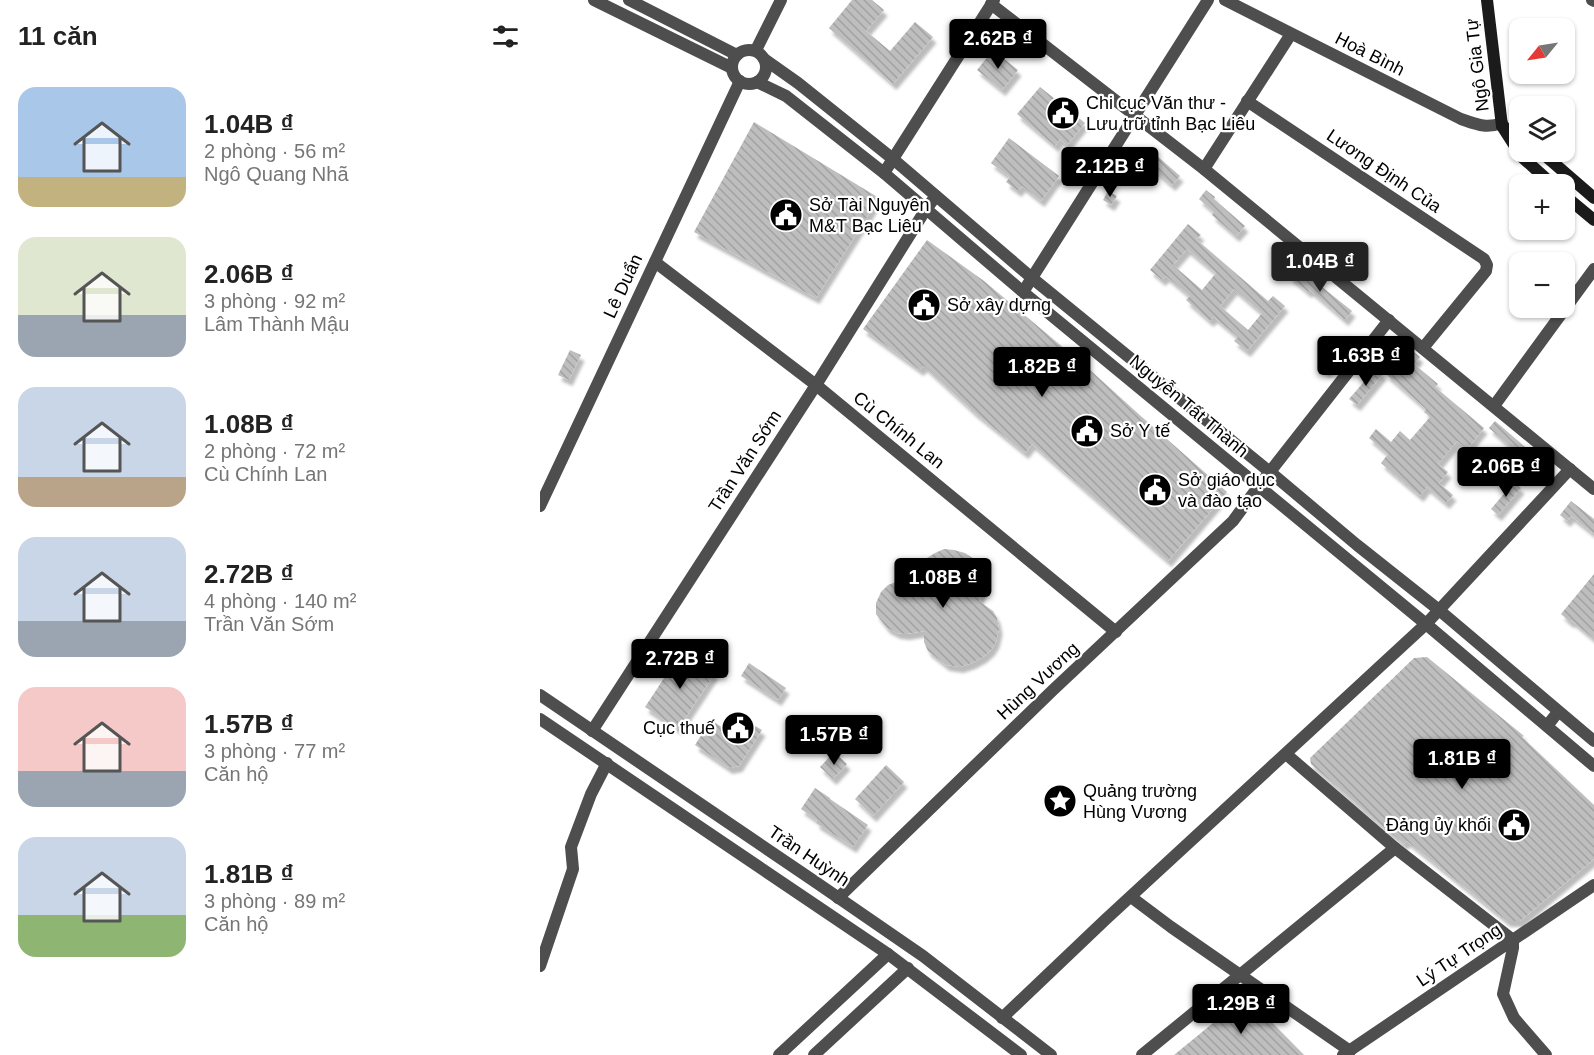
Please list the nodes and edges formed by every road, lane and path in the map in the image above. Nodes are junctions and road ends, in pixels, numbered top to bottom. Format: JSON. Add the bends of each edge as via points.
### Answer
{"nodes":[{"id":1,"x":594,"y":0,"type":"edge"},
{"id":2,"x":628,"y":0,"type":"edge"},
{"id":3,"x":781,"y":0,"type":"edge"},
{"id":4,"x":1208,"y":0,"type":"edge"},
{"id":5,"x":1225,"y":0,"type":"edge"},
{"id":6,"x":1487,"y":0,"type":"edge"},
{"id":7,"x":992,"y":2,"type":"edge"},
{"id":8,"x":1291,"y":34,"type":"junction"},
{"id":9,"x":760,"y":54,"type":"junction"},
{"id":10,"x":737,"y":55,"type":"junction"},
{"id":11,"x":732,"y":68,"type":"junction"},
{"id":12,"x":740,"y":81,"type":"junction"},
{"id":13,"x":757,"y":82,"type":"junction"},
{"id":14,"x":1247,"y":101,"type":"junction"},
{"id":15,"x":1134,"y":116,"type":"junction"},
{"id":16,"x":1502,"y":124,"type":"junction"},
{"id":17,"x":1509,"y":129,"type":"edge"},
{"id":18,"x":892,"y":159,"type":"junction"},
{"id":19,"x":1552,"y":162,"type":"edge"},
{"id":20,"x":1204,"y":169,"type":"junction"},
{"id":21,"x":1561,"y":171,"type":"junction"},
{"id":22,"x":884,"y":174,"type":"junction"},
{"id":23,"x":1541,"y":174,"type":"edge"},
{"id":24,"x":1559,"y":174,"type":"edge"},
{"id":25,"x":936,"y":196,"type":"junction"},
{"id":26,"x":1594,"y":198,"type":"edge"},
{"id":27,"x":1575,"y":204,"type":"edge"},
{"id":28,"x":926,"y":209,"type":"junction"},
{"id":29,"x":1594,"y":220,"type":"edge"},
{"id":30,"x":655,"y":262,"type":"junction"},
{"id":31,"x":1594,"y":269,"type":"edge"},
{"id":32,"x":1032,"y":278,"type":"junction"},
{"id":33,"x":1023,"y":292,"type":"junction"},
{"id":34,"x":1389,"y":320,"type":"junction"},
{"id":35,"x":1423,"y":348,"type":"junction"},
{"id":36,"x":1156,"y":379,"type":"junction"},
{"id":37,"x":816,"y":385,"type":"junction"},
{"id":38,"x":1145,"y":393,"type":"junction"},
{"id":39,"x":1494,"y":406,"type":"junction"},
{"id":40,"x":1570,"y":469,"type":"junction"},
{"id":41,"x":1270,"y":472,"type":"junction"},
{"id":42,"x":1258,"y":487,"type":"junction"},
{"id":43,"x":1594,"y":489,"type":"edge"},
{"id":44,"x":540,"y":506,"type":"edge"},
{"id":45,"x":1357,"y":545,"type":"junction"},
{"id":46,"x":1346,"y":559,"type":"junction"},
{"id":47,"x":1439,"y":610,"type":"junction"},
{"id":48,"x":1426,"y":624,"type":"junction"},
{"id":49,"x":1116,"y":632,"type":"junction"},
{"id":50,"x":540,"y":695,"type":"edge"},
{"id":51,"x":1558,"y":712,"type":"junction"},
{"id":52,"x":540,"y":719,"type":"edge"},
{"id":53,"x":1547,"y":726,"type":"junction"},
{"id":54,"x":592,"y":731,"type":"junction"},
{"id":55,"x":1594,"y":741,"type":"edge"},
{"id":56,"x":1286,"y":754,"type":"junction"},
{"id":57,"x":607,"y":763,"type":"junction"},
{"id":58,"x":1594,"y":766,"type":"edge"},
{"id":59,"x":1395,"y":848,"type":"junction"},
{"id":60,"x":1594,"y":885,"type":"edge"},
{"id":61,"x":1131,"y":897,"type":"junction"},
{"id":62,"x":838,"y":898,"type":"junction"},
{"id":63,"x":827,"y":914,"type":"junction"},
{"id":64,"x":1514,"y":940,"type":"junction"},
{"id":65,"x":888,"y":954,"type":"junction"},
{"id":66,"x":540,"y":966,"type":"edge"},
{"id":67,"x":908,"y":969,"type":"junction"},
{"id":68,"x":1240,"y":974,"type":"junction"},
{"id":69,"x":1002,"y":1018,"type":"junction"},
{"id":70,"x":990,"y":1030,"type":"junction"},
{"id":71,"x":1347,"y":1053,"type":"edge"},
{"id":72,"x":778,"y":1055,"type":"edge"},
{"id":73,"x":814,"y":1055,"type":"edge"},
{"id":74,"x":1021,"y":1055,"type":"edge"},
{"id":75,"x":1052,"y":1055,"type":"edge"},
{"id":76,"x":1142,"y":1055,"type":"edge"},
{"id":77,"x":1546,"y":1055,"type":"edge"}],
"edges":[{"from":1,"to":11,"type":"street"},
{"from":2,"to":10,"type":"street"},
{"from":3,"to":9,"type":"street"},
{"from":4,"to":15,"type":"street"},
{"from":5,"to":8,"type":"street","name":"Hoà Bình"},
{"from":6,"to":16,"type":"main road","name":"Ngô Gia Tự"},
{"from":7,"to":15,"type":"street"},
{"from":7,"to":18,"type":"street"},
{"from":8,"to":14,"type":"street"},
{"from":8,"to":16,"type":"street","name":"Hoà Bình","via":[[1461,119],[1483,127]]},
{"from":9,"to":10,"type":"street","via":[[749,49]]},
{"from":9,"to":13,"type":"street","via":[[766,68]]},
{"from":9,"to":18,"type":"street","name":"Nguyễn Tất Thành"},
{"from":10,"to":11,"type":"street"},
{"from":11,"to":12,"type":"street"},
{"from":12,"to":13,"type":"street","name":"Nguyễn Tất Thành","via":[[748,85]]},
{"from":12,"to":30,"type":"street","name":"Lê Duẩn"},
{"from":13,"to":22,"type":"street","name":"Nguyễn Tất Thành","via":[[786,96]]},
{"from":14,"to":20,"type":"street"},
{"from":14,"to":35,"type":"street","name":"Lương Định Của","via":[[1484,259],[1488,265],[1482,277]]},
{"from":15,"to":20,"type":"street"},
{"from":15,"to":32,"type":"street"},
{"from":16,"to":17,"type":"main road","name":"Hoà Bình"},
{"from":16,"to":23,"type":"main road","via":[[1522,157]]},
{"from":18,"to":22,"type":"street"},
{"from":18,"to":25,"type":"street","name":"Nguyễn Tất Thành"},
{"from":19,"to":21,"type":"main road"},
{"from":20,"to":34,"type":"street"},
{"from":21,"to":24,"type":"street"},
{"from":21,"to":26,"type":"main road"},
{"from":22,"to":28,"type":"street","name":"Nguyễn Tất Thành"},
{"from":25,"to":28,"type":"street","name":"Trần Văn Sớm"},
{"from":25,"to":32,"type":"street","name":"Nguyễn Tất Thành"},
{"from":27,"to":29,"type":"main road"},
{"from":28,"to":33,"type":"street","name":"Nguyễn Tất Thành"},
{"from":28,"to":37,"type":"street","name":"Trần Văn Sớm"},
{"from":30,"to":37,"type":"street","name":"Cù Chính Lan"},
{"from":30,"to":44,"type":"street","name":"Lê Duẩn"},
{"from":31,"to":39,"type":"street"},
{"from":32,"to":33,"type":"street"},
{"from":32,"to":36,"type":"street","name":"Nguyễn Tất Thành"},
{"from":33,"to":38,"type":"street","name":"Nguyễn Tất Thành"},
{"from":34,"to":35,"type":"street"},
{"from":34,"to":41,"type":"street","name":"Hùng Vương"},
{"from":35,"to":39,"type":"street"},
{"from":36,"to":38,"type":"street"},
{"from":36,"to":41,"type":"street","name":"Nguyễn Tất Thành"},
{"from":37,"to":49,"type":"street","name":"Cù Chính Lan"},
{"from":37,"to":54,"type":"street","name":"Trần Văn Sớm"},
{"from":38,"to":42,"type":"street","name":"Nguyễn Tất Thành"},
{"from":39,"to":40,"type":"street"},
{"from":40,"to":43,"type":"street"},
{"from":40,"to":47,"type":"street"},
{"from":41,"to":42,"type":"street","name":"Hùng Vương"},
{"from":41,"to":45,"type":"street","name":"Nguyễn Tất Thành"},
{"from":42,"to":46,"type":"street","name":"Nguyễn Tất Thành"},
{"from":42,"to":49,"type":"street","name":"Hùng Vương","via":[[1233,521]]},
{"from":45,"to":46,"type":"street"},
{"from":45,"to":47,"type":"street","name":"Nguyễn Tất Thành"},
{"from":46,"to":48,"type":"street","name":"Nguyễn Tất Thành"},
{"from":47,"to":48,"type":"street"},
{"from":47,"to":51,"type":"street","name":"Nguyễn Tất Thành"},
{"from":48,"to":53,"type":"street","name":"Nguyễn Tất Thành"},
{"from":48,"to":56,"type":"street"},
{"from":49,"to":62,"type":"street","name":"Hùng Vương"},
{"from":50,"to":54,"type":"street","name":"Trần Huỳnh"},
{"from":51,"to":53,"type":"street"},
{"from":51,"to":55,"type":"street","name":"Nguyễn Tất Thành"},
{"from":52,"to":57,"type":"street","name":"Trần Huỳnh"},
{"from":53,"to":58,"type":"street","name":"Nguyễn Tất Thành"},
{"from":54,"to":62,"type":"street","name":"Trần Huỳnh"},
{"from":56,"to":59,"type":"street"},
{"from":56,"to":61,"type":"street"},
{"from":57,"to":63,"type":"street","name":"Trần Huỳnh"},
{"from":57,"to":66,"type":"street","via":[[571,846],[573,869]]},
{"from":59,"to":64,"type":"street"},
{"from":59,"to":68,"type":"street"},
{"from":60,"to":64,"type":"street","name":"Lý Tự Trọng"},
{"from":61,"to":68,"type":"street"},
{"from":61,"to":69,"type":"street"},
{"from":62,"to":63,"type":"street","name":"Hùng Vương"},
{"from":62,"to":69,"type":"street","name":"Trần Huỳnh","via":[[923,956]]},
{"from":63,"to":65,"type":"street","name":"Trần Huỳnh"},
{"from":64,"to":71,"type":"street","name":"Lý Tự Trọng"},
{"from":64,"to":77,"type":"street","via":[[1503,994],[1514,1018]]},
{"from":65,"to":67,"type":"street","name":"Trần Huỳnh"},
{"from":65,"to":72,"type":"street"},
{"from":67,"to":70,"type":"street","name":"Trần Huỳnh"},
{"from":67,"to":73,"type":"street"},
{"from":68,"to":71,"type":"street"},
{"from":68,"to":76,"type":"street"},
{"from":69,"to":70,"type":"street"},
{"from":69,"to":75,"type":"street","name":"Trần Huỳnh"},
{"from":70,"to":74,"type":"street","name":"Trần Huỳnh"}]}
